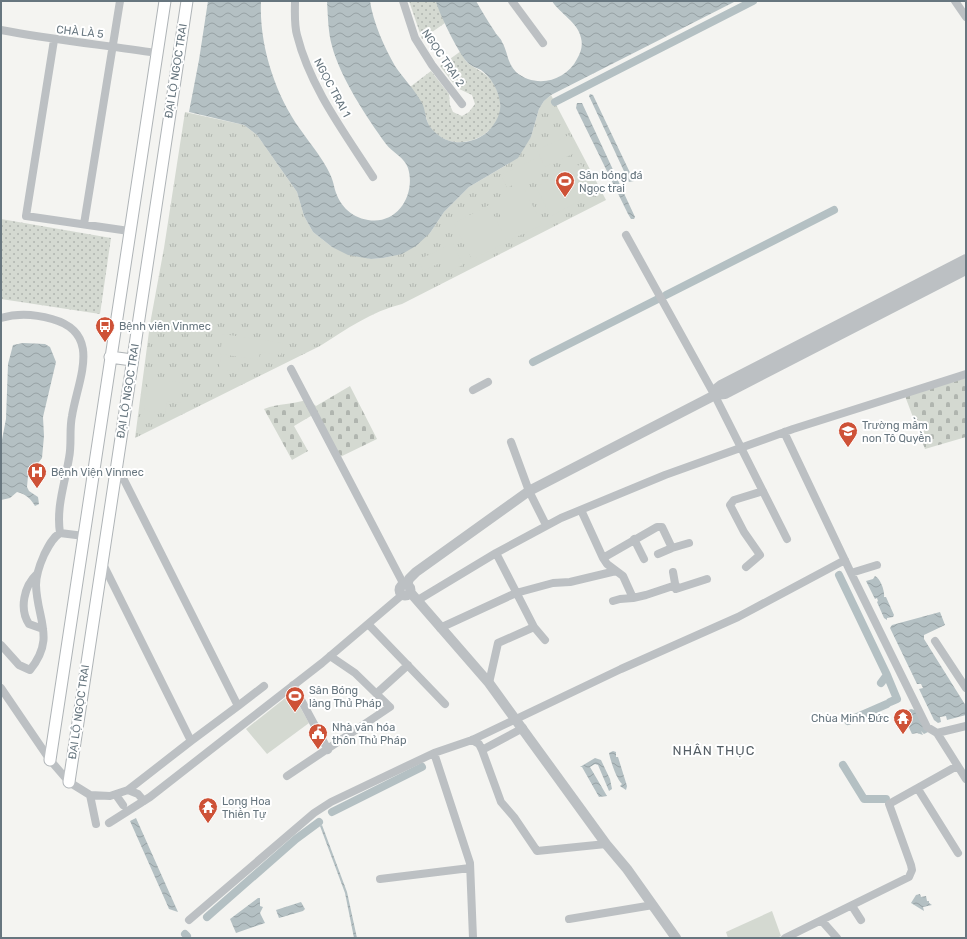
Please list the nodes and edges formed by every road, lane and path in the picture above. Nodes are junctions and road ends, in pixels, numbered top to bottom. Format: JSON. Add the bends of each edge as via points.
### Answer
{"nodes":[{"id":1,"x":120,"y":1,"type":"edge"},
{"id":2,"x":164,"y":1,"type":"edge"},
{"id":3,"x":187,"y":1,"type":"edge"},
{"id":4,"x":295,"y":1,"type":"edge"},
{"id":5,"x":403,"y":1,"type":"edge"},
{"id":6,"x":512,"y":1,"type":"edge"},
{"id":7,"x":955,"y":1,"type":"edge"},
{"id":8,"x":966,"y":17,"type":"edge"},
{"id":9,"x":1,"y":30,"type":"edge"},
{"id":10,"x":54,"y":40,"type":"junction"},
{"id":11,"x":543,"y":43,"type":"dead end"},
{"id":12,"x":112,"y":46,"type":"junction"},
{"id":13,"x":156,"y":53,"type":"junction"},
{"id":14,"x":462,"y":104,"type":"dead end"},
{"id":15,"x":373,"y":177,"type":"dead end"},
{"id":16,"x":84,"y":224,"type":"junction"},
{"id":17,"x":129,"y":231,"type":"junction"},
{"id":18,"x":626,"y":235,"type":"dead end"},
{"id":19,"x":966,"y":259,"type":"edge"},
{"id":20,"x":966,"y":270,"type":"edge"},
{"id":21,"x":1,"y":318,"type":"edge"},
{"id":22,"x":110,"y":357,"type":"junction"},
{"id":23,"x":132,"y":360,"type":"junction"},
{"id":24,"x":291,"y":369,"type":"dead end"},
{"id":25,"x":966,"y":374,"type":"edge"},
{"id":26,"x":488,"y":382,"type":"dead end"},
{"id":27,"x":473,"y":390,"type":"dead end"},
{"id":28,"x":715,"y":395,"type":"junction"},
{"id":29,"x":784,"y":432,"type":"junction"},
{"id":30,"x":511,"y":442,"type":"dead end"},
{"id":31,"x":742,"y":448,"type":"junction"},
{"id":32,"x":116,"y":466,"type":"junction"},
{"id":33,"x":529,"y":491,"type":"junction"},
{"id":34,"x":763,"y":491,"type":"junction"},
{"id":35,"x":581,"y":517,"type":"junction"},
{"id":36,"x":546,"y":525,"type":"junction"},
{"id":37,"x":60,"y":533,"type":"junction"},
{"id":38,"x":84,"y":536,"type":"junction"},
{"id":39,"x":634,"y":539,"type":"junction"},
{"id":40,"x":787,"y":539,"type":"dead end"},
{"id":41,"x":689,"y":543,"type":"dead end"},
{"id":42,"x":672,"y":548,"type":"junction"},
{"id":43,"x":496,"y":553,"type":"junction"},
{"id":44,"x":658,"y":554,"type":"dead end"},
{"id":45,"x":603,"y":558,"type":"junction"},
{"id":46,"x":644,"y":559,"type":"dead end"},
{"id":47,"x":845,"y":560,"type":"junction"},
{"id":48,"x":101,"y":562,"type":"junction"},
{"id":49,"x":877,"y":565,"type":"dead end"},
{"id":50,"x":746,"y":567,"type":"dead end"},
{"id":51,"x":616,"y":571,"type":"junction"},
{"id":52,"x":673,"y":572,"type":"dead end"},
{"id":53,"x":851,"y":573,"type":"junction"},
{"id":54,"x":37,"y":574,"type":"junction"},
{"id":55,"x":707,"y":579,"type":"dead end"},
{"id":56,"x":676,"y":584,"type":"junction"},
{"id":57,"x":406,"y":589,"type":"junction"},
{"id":58,"x":516,"y":593,"type":"junction"},
{"id":59,"x":633,"y":598,"type":"junction"},
{"id":60,"x":418,"y":600,"type":"junction"},
{"id":61,"x":613,"y":601,"type":"dead end"},
{"id":62,"x":368,"y":624,"type":"junction"},
{"id":63,"x":534,"y":627,"type":"junction"},
{"id":64,"x":440,"y":628,"type":"junction"},
{"id":65,"x":43,"y":629,"type":"junction"},
{"id":66,"x":544,"y":640,"type":"dead end"},
{"id":67,"x":935,"y":642,"type":"dead end"},
{"id":68,"x":1,"y":645,"type":"edge"},
{"id":69,"x":330,"y":656,"type":"junction"},
{"id":70,"x":408,"y":665,"type":"junction"},
{"id":71,"x":489,"y":684,"type":"junction"},
{"id":72,"x":293,"y":685,"type":"junction"},
{"id":73,"x":264,"y":686,"type":"dead end"},
{"id":74,"x":1,"y":688,"type":"edge"},
{"id":75,"x":966,"y":688,"type":"edge"},
{"id":76,"x":376,"y":693,"type":"junction"},
{"id":77,"x":445,"y":704,"type":"dead end"},
{"id":78,"x":238,"y":706,"type":"junction"},
{"id":79,"x":515,"y":719,"type":"junction"},
{"id":80,"x":966,"y":726,"type":"edge"},
{"id":81,"x":523,"y":728,"type":"junction"},
{"id":82,"x":938,"y":734,"type":"junction"},
{"id":83,"x":472,"y":740,"type":"junction"},
{"id":84,"x":191,"y":741,"type":"junction"},
{"id":85,"x":328,"y":750,"type":"junction"},
{"id":86,"x":482,"y":750,"type":"junction"},
{"id":87,"x":434,"y":753,"type":"junction"},
{"id":88,"x":50,"y":760,"type":"junction"},
{"id":89,"x":958,"y":766,"type":"junction"},
{"id":90,"x":287,"y":776,"type":"dead end"},
{"id":91,"x":966,"y":779,"type":"edge"},
{"id":92,"x":69,"y":782,"type":"junction"},
{"id":93,"x":918,"y":789,"type":"junction"},
{"id":94,"x":128,"y":790,"type":"junction"},
{"id":95,"x":90,"y":795,"type":"junction"},
{"id":96,"x":116,"y":795,"type":"junction"},
{"id":97,"x":144,"y":801,"type":"junction"},
{"id":98,"x":123,"y":805,"type":"dead end"},
{"id":99,"x":108,"y":823,"type":"dead end"},
{"id":100,"x":96,"y":824,"type":"dead end"},
{"id":101,"x":606,"y":844,"type":"junction"},
{"id":102,"x":958,"y":854,"type":"dead end"},
{"id":103,"x":470,"y":868,"type":"junction"},
{"id":104,"x":380,"y":879,"type":"dead end"},
{"id":105,"x":653,"y":905,"type":"junction"},
{"id":106,"x":852,"y":906,"type":"junction"},
{"id":107,"x":569,"y":918,"type":"dead end"},
{"id":108,"x":189,"y":920,"type":"dead end"},
{"id":109,"x":861,"y":920,"type":"dead end"},
{"id":110,"x":822,"y":921,"type":"junction"},
{"id":111,"x":835,"y":937,"type":"edge"},
{"id":112,"x":473,"y":938,"type":"edge"},
{"id":113,"x":676,"y":938,"type":"edge"},
{"id":114,"x":785,"y":938,"type":"edge"}],
"edges":[{"from":1,"to":12,"type":"street"},
{"from":2,"to":13,"type":"main road","name":"ĐẠI LỘ NGỌC TRAI"},
{"from":3,"to":23,"type":"main road","name":"ĐẠI LỘ NGỌC TRAI"},
{"from":4,"to":15,"type":"street","name":"NGỌC TRAI 1","via":[[296,33],[305,61],[322,97]]},
{"from":5,"to":14,"type":"street","name":"NGỌC TRAI 2","via":[[415,38]]},
{"from":6,"to":11,"type":"street"},
{"from":7,"to":8,"type":"street"},
{"from":9,"to":10,"type":"street","name":"CHÀ LÀ 5"},
{"from":10,"to":12,"type":"street","name":"CHÀ LÀ 5"},
{"from":10,"to":16,"type":"street","via":[[26,216]]},
{"from":12,"to":13,"type":"street","name":"CHÀ LÀ 5"},
{"from":12,"to":16,"type":"street"},
{"from":13,"to":17,"type":"main road","name":"ĐẠI LỘ NGỌC TRAI"},
{"from":16,"to":17,"type":"street"},
{"from":17,"to":22,"type":"main road","name":"ĐẠI LỘ NGỌC TRAI"},
{"from":18,"to":28,"type":"street"},
{"from":19,"to":28,"type":"street","via":[[721,385],[716,389]]},
{"from":20,"to":28,"type":"street","via":[[726,394]]},
{"from":21,"to":37,"type":"street","via":[[11,315],[40,315],[59,321],[79,334],[83,346],[83,368],[72,416],[72,443],[59,508]]},
{"from":22,"to":23,"type":"main road"},
{"from":22,"to":38,"type":"main road","name":"ĐẠI LỘ NGỌC TRAI"},
{"from":23,"to":32,"type":"main road","name":"ĐẠI LỘ NGỌC TRAI"},
{"from":24,"to":57,"type":"street"},
{"from":25,"to":29,"type":"street"},
{"from":26,"to":27,"type":"street"},
{"from":28,"to":31,"type":"street"},
{"from":28,"to":33,"type":"street"},
{"from":29,"to":31,"type":"street"},
{"from":29,"to":47,"type":"street"},
{"from":30,"to":33,"type":"street"},
{"from":31,"to":34,"type":"street"},
{"from":31,"to":35,"type":"street","via":[[666,475]]},
{"from":32,"to":48,"type":"main road","name":"ĐẠI LỘ NGỌC TRAI"},
{"from":32,"to":78,"type":"street"},
{"from":33,"to":36,"type":"street"},
{"from":33,"to":57,"type":"street","via":[[416,572],[410,577]]},
{"from":34,"to":40,"type":"street"},
{"from":34,"to":50,"type":"street","via":[[734,500],[730,505],[760,555]]},
{"from":35,"to":36,"type":"street"},
{"from":35,"to":45,"type":"street"},
{"from":36,"to":43,"type":"street"},
{"from":37,"to":38,"type":"street"},
{"from":37,"to":54,"type":"street","via":[[48,547]]},
{"from":38,"to":88,"type":"main road","name":"ĐẠI LỘ NGỌC TRAI"},
{"from":39,"to":42,"type":"street","via":[[662,527]]},
{"from":39,"to":45,"type":"street"},
{"from":39,"to":46,"type":"street"},
{"from":41,"to":42,"type":"street"},
{"from":42,"to":44,"type":"street"},
{"from":43,"to":58,"type":"street"},
{"from":43,"to":60,"type":"street"},
{"from":45,"to":51,"type":"street"},
{"from":47,"to":53,"type":"street"},
{"from":47,"to":79,"type":"street","via":[[738,617]]},
{"from":48,"to":84,"type":"street","via":[[144,654]]},
{"from":48,"to":92,"type":"main road","name":"ĐẠI LỘ NGỌC TRAI"},
{"from":49,"to":53,"type":"street"},
{"from":51,"to":58,"type":"street"},
{"from":51,"to":59,"type":"street","via":[[623,576]]},
{"from":52,"to":56,"type":"street"},
{"from":53,"to":82,"type":"street","via":[[927,727]]},
{"from":54,"to":65,"type":"street","via":[[36,584]]},
{"from":54,"to":65,"type":"street","via":[[27,587],[23,611],[29,624]]},
{"from":55,"to":56,"type":"street","via":[[676,589]]},
{"from":56,"to":59,"type":"street"},
{"from":57,"to":60,"type":"street"},
{"from":57,"to":62,"type":"street"},
{"from":58,"to":63,"type":"street"},
{"from":58,"to":64,"type":"street"},
{"from":59,"to":61,"type":"street"},
{"from":60,"to":64,"type":"street"},
{"from":62,"to":69,"type":"street"},
{"from":62,"to":70,"type":"street"},
{"from":63,"to":66,"type":"street"},
{"from":63,"to":71,"type":"street","via":[[498,643]]},
{"from":64,"to":71,"type":"street"},
{"from":65,"to":68,"type":"street","via":[[43,648],[30,670],[19,665]]},
{"from":67,"to":75,"type":"street"},
{"from":69,"to":72,"type":"street"},
{"from":69,"to":76,"type":"street"},
{"from":70,"to":76,"type":"street"},
{"from":70,"to":77,"type":"street"},
{"from":71,"to":79,"type":"street"},
{"from":72,"to":85,"type":"street"},
{"from":72,"to":97,"type":"street"},
{"from":73,"to":78,"type":"street"},
{"from":74,"to":88,"type":"street"},
{"from":76,"to":85,"type":"street","via":[[390,707]]},
{"from":78,"to":84,"type":"street"},
{"from":79,"to":81,"type":"street"},
{"from":79,"to":83,"type":"street"},
{"from":80,"to":82,"type":"street"},
{"from":81,"to":86,"type":"street"},
{"from":81,"to":101,"type":"street"},
{"from":82,"to":89,"type":"street"},
{"from":83,"to":86,"type":"street","via":[[479,744]]},
{"from":83,"to":87,"type":"street"},
{"from":84,"to":94,"type":"street"},
{"from":85,"to":90,"type":"street"},
{"from":86,"to":101,"type":"street","via":[[501,802],[514,816],[537,851]]},
{"from":87,"to":103,"type":"street"},
{"from":87,"to":108,"type":"street","via":[[325,806]]},
{"from":88,"to":92,"type":"street"},
{"from":89,"to":91,"type":"street"},
{"from":89,"to":93,"type":"street"},
{"from":92,"to":95,"type":"street"},
{"from":93,"to":102,"type":"street"},
{"from":93,"to":106,"type":"street","via":[[889,804],[911,865],[911,874]]},
{"from":94,"to":96,"type":"street"},
{"from":94,"to":97,"type":"street","via":[[138,794]]},
{"from":95,"to":96,"type":"street"},
{"from":95,"to":100,"type":"street"},
{"from":96,"to":98,"type":"street"},
{"from":97,"to":99,"type":"street"},
{"from":101,"to":105,"type":"street"},
{"from":103,"to":104,"type":"street"},
{"from":103,"to":112,"type":"street"},
{"from":105,"to":107,"type":"street"},
{"from":105,"to":113,"type":"street"},
{"from":106,"to":109,"type":"street"},
{"from":106,"to":110,"type":"street"},
{"from":110,"to":111,"type":"street"},
{"from":110,"to":114,"type":"street"}]}
